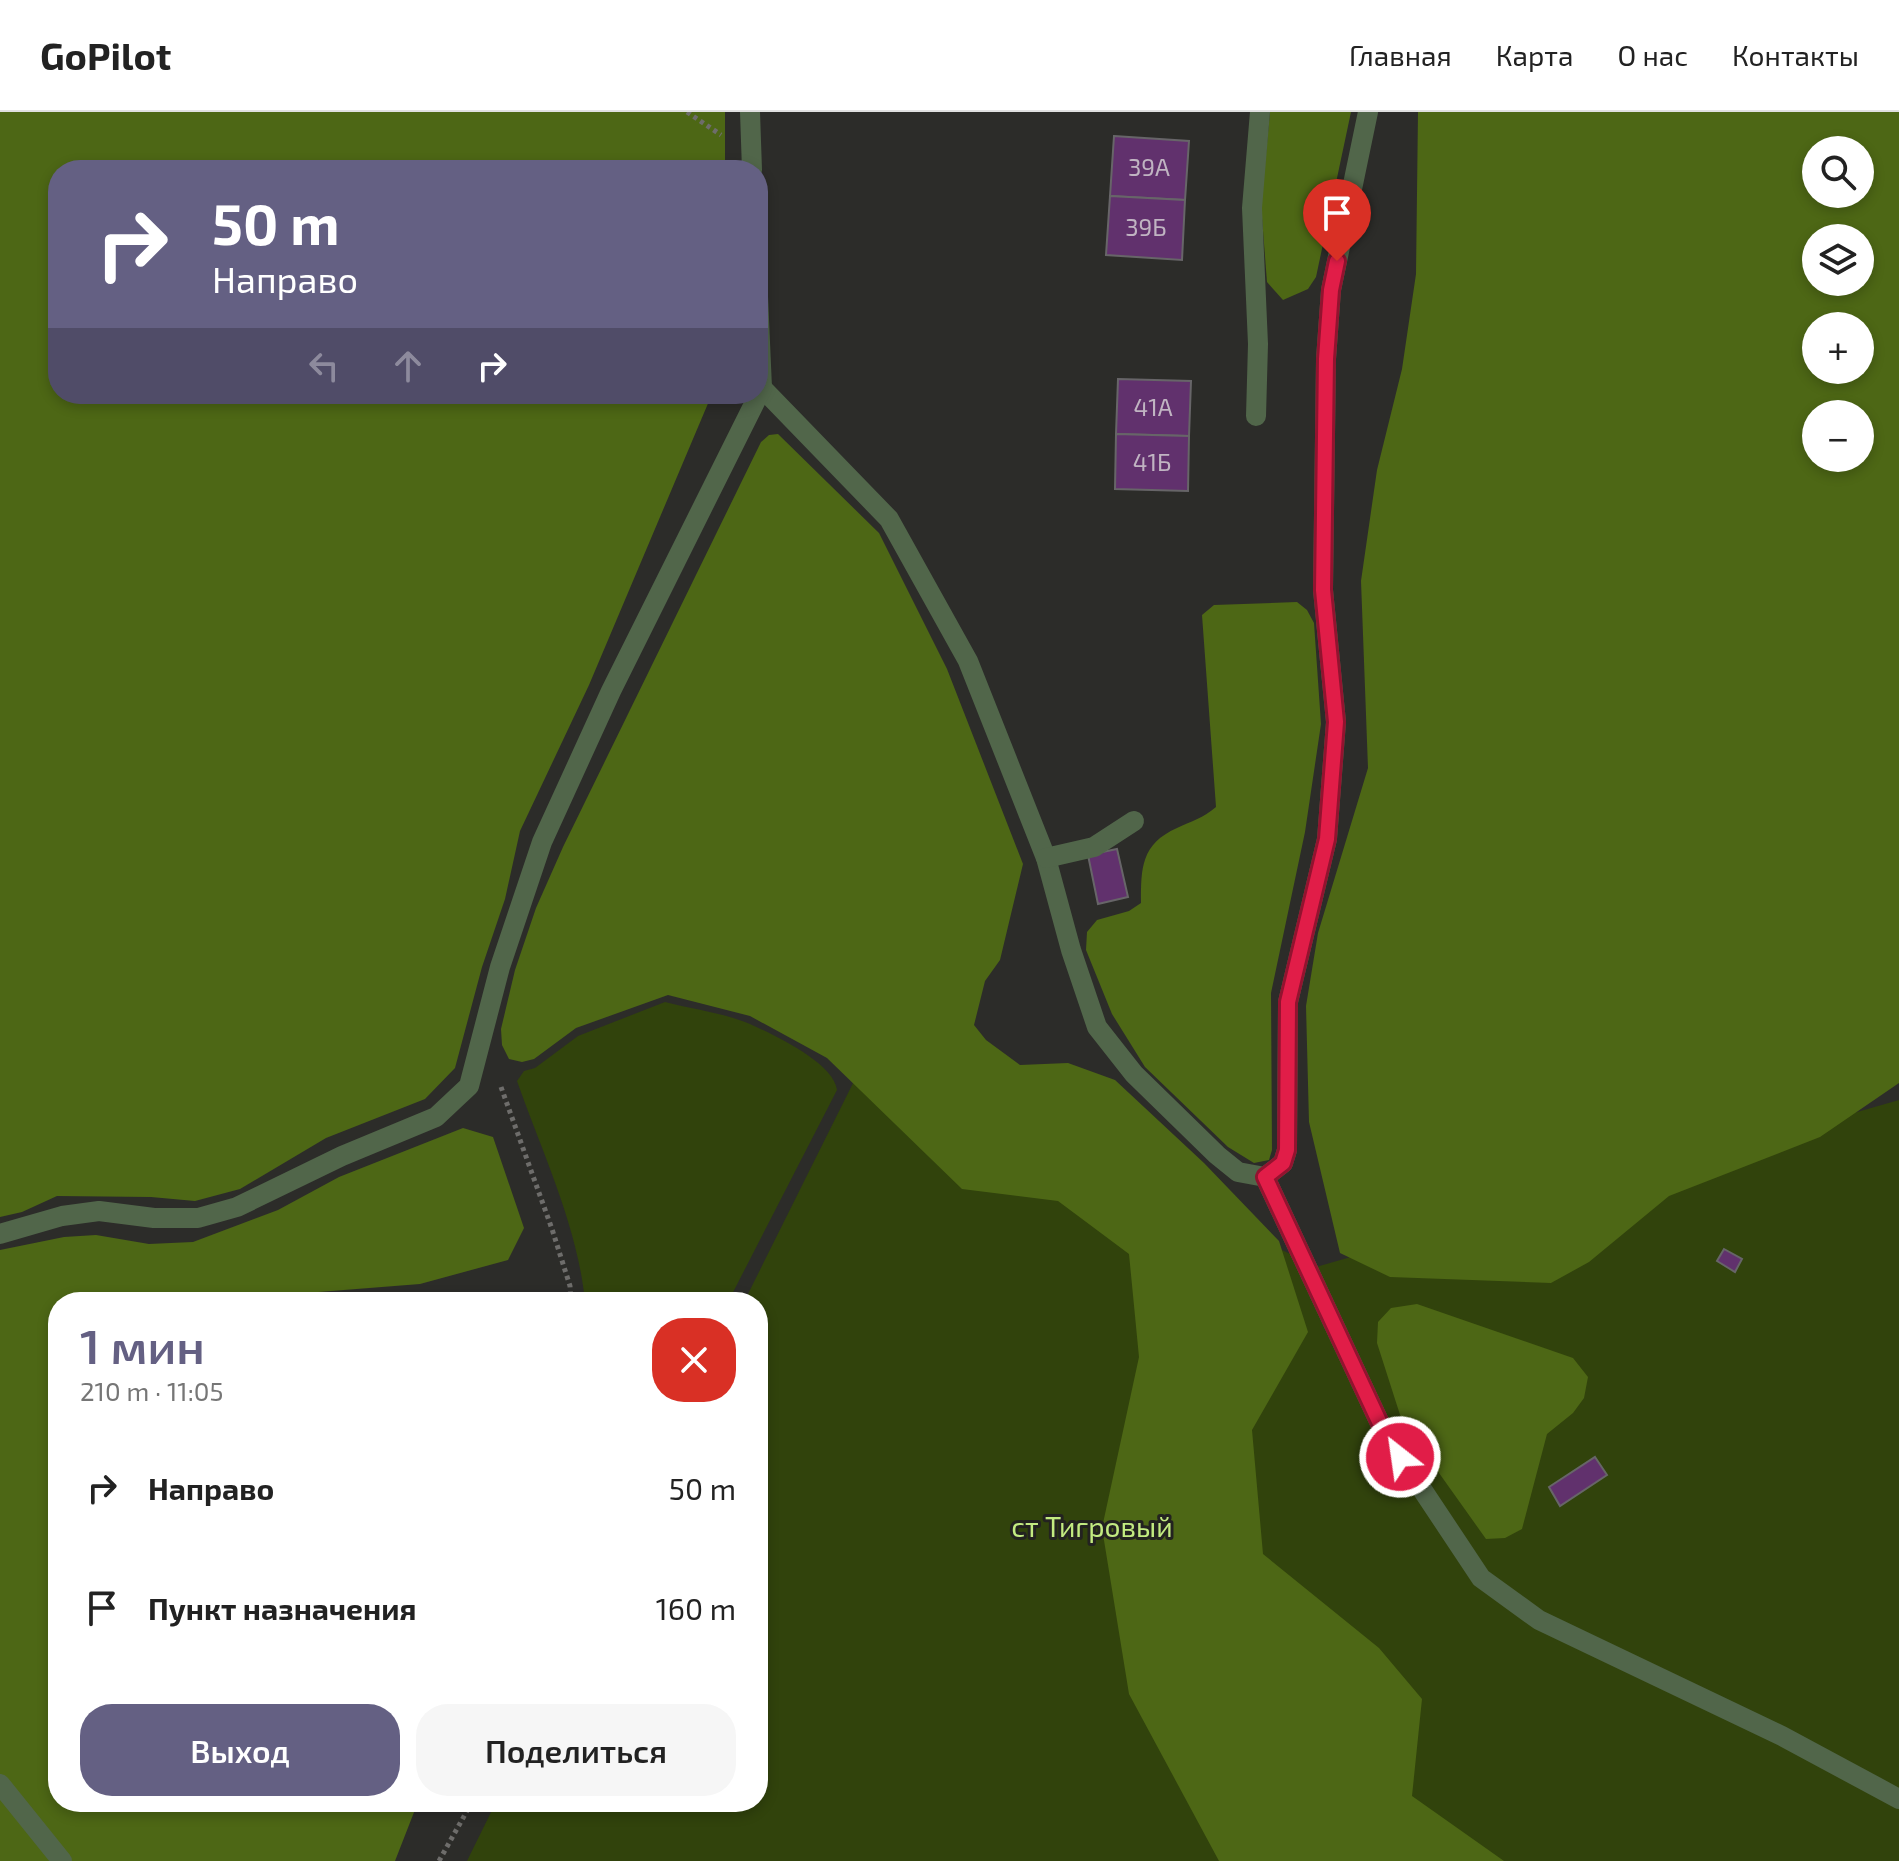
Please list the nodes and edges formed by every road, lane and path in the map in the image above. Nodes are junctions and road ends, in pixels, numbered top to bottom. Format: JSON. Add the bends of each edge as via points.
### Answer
{"nodes":[{"id":1,"x":750,"y":112,"type":"edge"},
{"id":2,"x":1260,"y":112,"type":"edge"},
{"id":3,"x":1368,"y":112,"type":"edge"},
{"id":4,"x":752,"y":160,"type":"edge"},
{"id":5,"x":768,"y":394,"type":"edge"},
{"id":6,"x":754,"y":404,"type":"edge"},
{"id":7,"x":1256,"y":416,"type":"dead end"},
{"id":8,"x":1134,"y":821,"type":"dead end"},
{"id":9,"x":1046,"y":858,"type":"junction"},
{"id":10,"x":483,"y":1038,"type":"junction"},
{"id":11,"x":1265,"y":1177,"type":"junction"},
{"id":12,"x":0,"y":1234,"type":"edge"},
{"id":13,"x":570,"y":1292,"type":"edge"},
{"id":14,"x":0,"y":1784,"type":"edge"},
{"id":15,"x":1899,"y":1799,"type":"edge"},
{"id":16,"x":466,"y":1812,"type":"edge"},
{"id":17,"x":62,"y":1861,"type":"edge"},
{"id":18,"x":439,"y":1861,"type":"edge"}],
"edges":[{"from":1,"to":4,"type":"street"},
{"from":2,"to":7,"type":"street","via":[[1252,208]]},
{"from":3,"to":11,"type":"street","via":[[1331,290],[1326,359],[1323,590],[1336,722],[1327,839],[1288,1002],[1287,1150],[1283,1163]]},
{"from":5,"to":9,"type":"street","via":[[889,519],[968,661]]},
{"from":6,"to":10,"type":"street","via":[[542,842],[500,967]]},
{"from":8,"to":9,"type":"street","via":[[1094,847]]},
{"from":9,"to":11,"type":"street","via":[[1097,1027],[1134,1074],[1217,1155],[1238,1172]]},
{"from":10,"to":12,"type":"street","via":[[469,1086],[436,1117],[237,1207],[198,1218],[99,1211]]},
{"from":10,"to":13,"type":"path"},
{"from":11,"to":15,"type":"street","via":[[1384,1432],[1481,1578],[1539,1620],[1782,1736]]},
{"from":14,"to":17,"type":"street"},
{"from":16,"to":18,"type":"path"}]}
